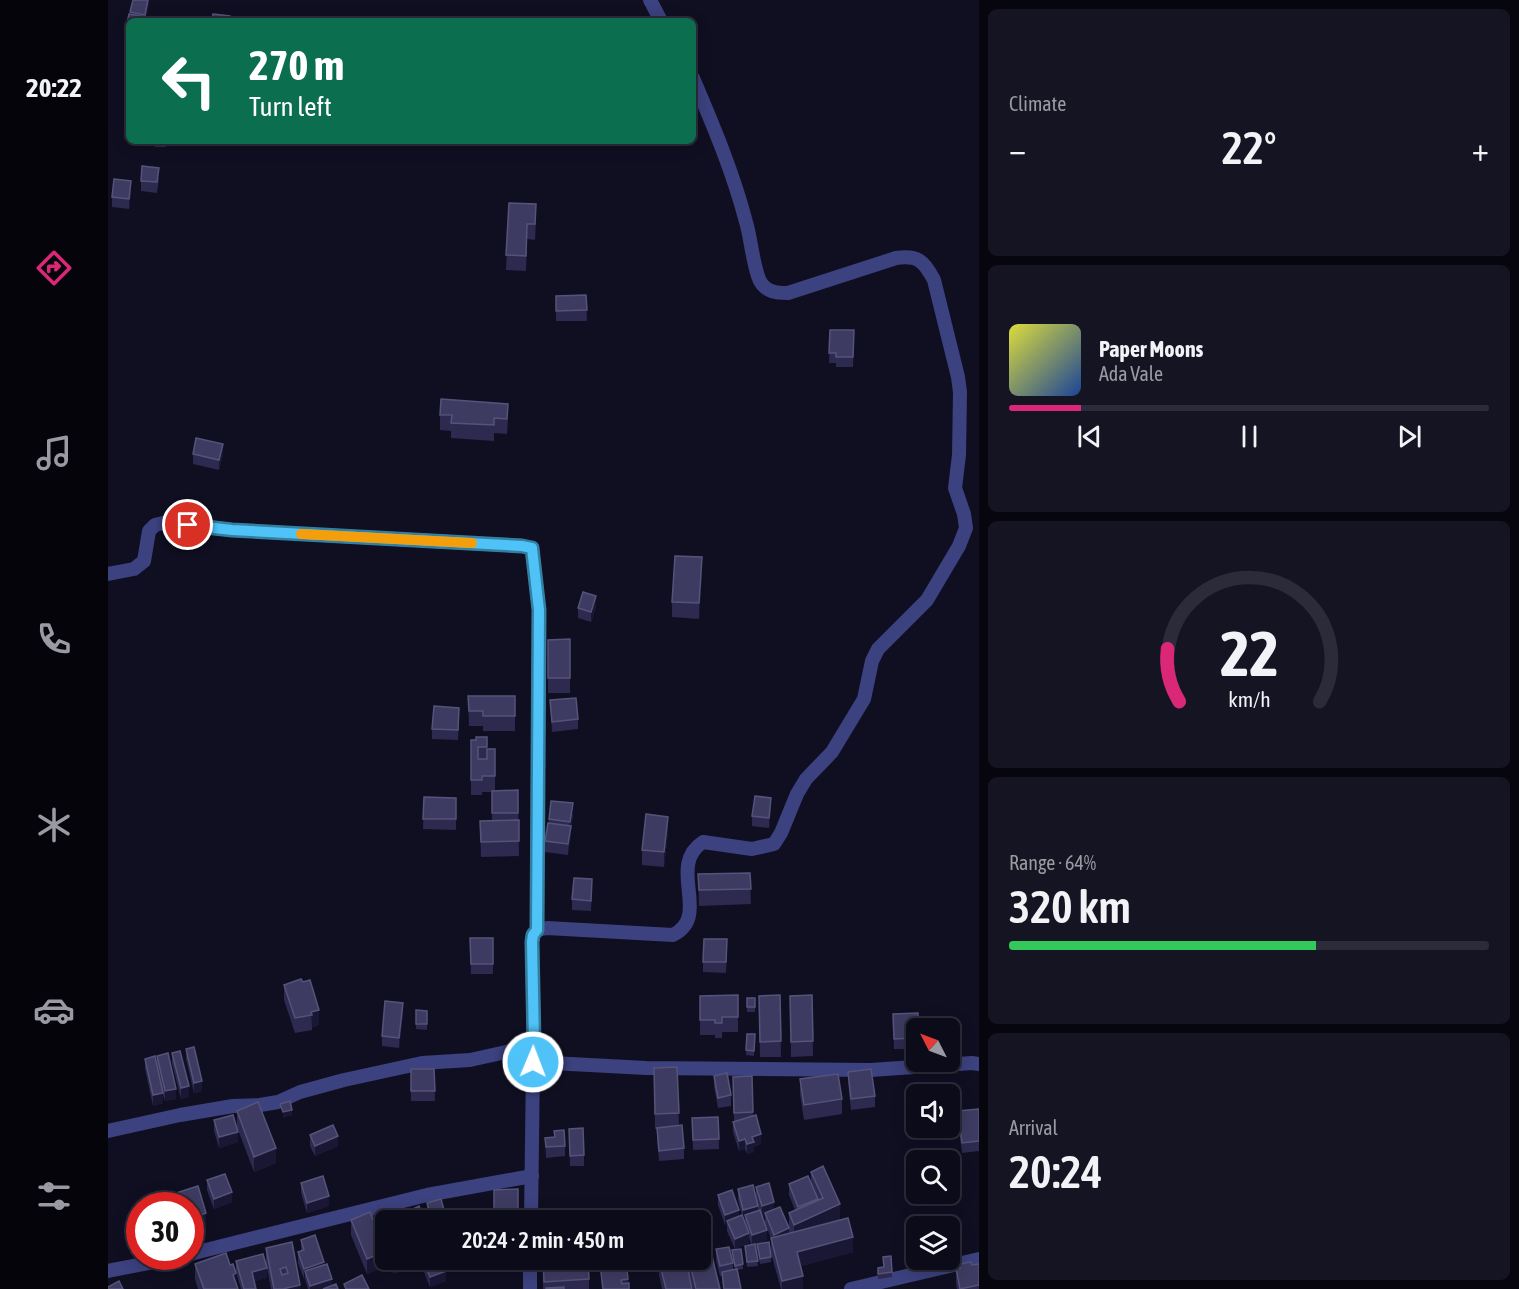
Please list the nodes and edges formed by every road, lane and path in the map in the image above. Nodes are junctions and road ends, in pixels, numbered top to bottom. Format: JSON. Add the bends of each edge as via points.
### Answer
{"nodes":[{"id":1,"x":650,"y":0,"type":"edge"},
{"id":2,"x":659,"y":18,"type":"edge"},
{"id":3,"x":696,"y":85,"type":"edge"},
{"id":4,"x":108,"y":574,"type":"edge"},
{"id":5,"x":537,"y":930,"type":"junction"},
{"id":6,"x":532,"y":1059,"type":"junction"},
{"id":7,"x":979,"y":1065,"type":"edge"},
{"id":8,"x":108,"y":1131,"type":"edge"},
{"id":9,"x":532,"y":1176,"type":"junction"},
{"id":10,"x":531,"y":1210,"type":"edge"},
{"id":11,"x":204,"y":1251,"type":"edge"},
{"id":12,"x":979,"y":1259,"type":"edge"},
{"id":13,"x":126,"y":1267,"type":"edge"},
{"id":14,"x":530,"y":1270,"type":"edge"},
{"id":15,"x":108,"y":1271,"type":"edge"},
{"id":16,"x":530,"y":1289,"type":"edge"},
{"id":17,"x":851,"y":1289,"type":"edge"}],
"edges":[{"from":1,"to":2,"type":"street"},
{"from":3,"to":5,"type":"street","via":[[719,139],[747,222],[759,280],[766,289],[788,293],[909,256],[926,266],[958,377],[959,455],[955,488],[966,528],[927,600],[878,649],[864,699],[832,752],[806,779],[774,844],[752,849],[703,842],[694,848],[687,867],[690,913],[681,931],[673,934]]},
{"from":4,"to":5,"type":"street","via":[[134,569],[144,561],[149,531],[166,522],[232,530],[532,548],[539,610]]},
{"from":5,"to":6,"type":"street","via":[[532,942]]},
{"from":6,"to":7,"type":"street","via":[[646,1068],[859,1070]]},
{"from":6,"to":8,"type":"street","via":[[527,1051],[520,1050],[470,1060],[422,1063],[344,1080],[278,1102],[232,1106]]},
{"from":6,"to":9,"type":"street"},
{"from":9,"to":10,"type":"street"},
{"from":9,"to":11,"type":"street","via":[[427,1195]]},
{"from":12,"to":17,"type":"street"},
{"from":13,"to":15,"type":"street"},
{"from":14,"to":16,"type":"street"}]}
